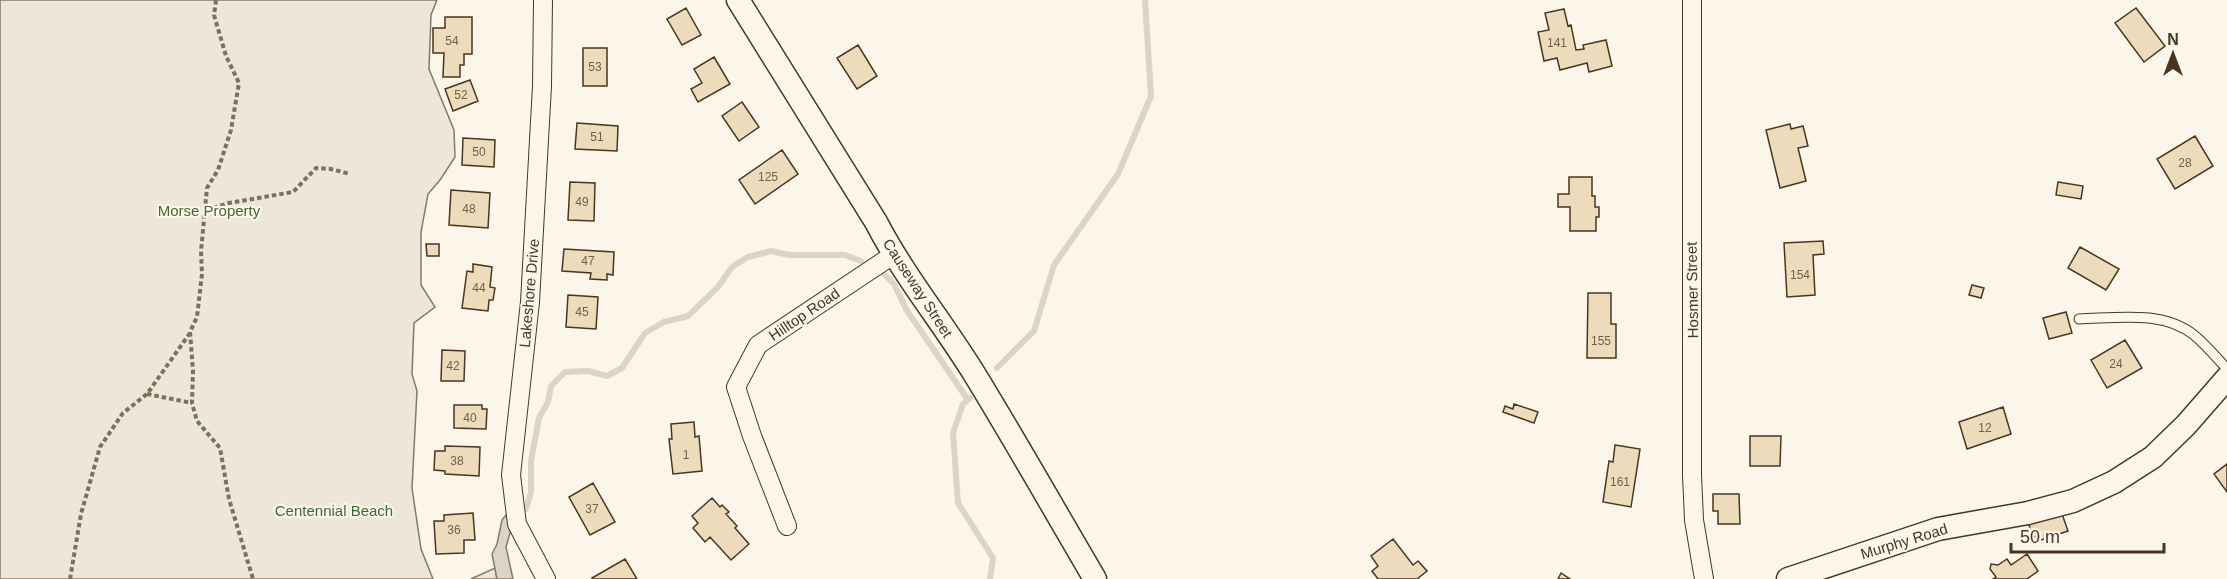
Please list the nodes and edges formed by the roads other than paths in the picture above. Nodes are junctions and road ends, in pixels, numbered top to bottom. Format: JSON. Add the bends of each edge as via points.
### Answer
{"nodes":[{"id":1,"x":543,"y":0,"type":"edge"},
{"id":2,"x":738,"y":0,"type":"edge"},
{"id":3,"x":1692,"y":0,"type":"edge"},
{"id":4,"x":893,"y":255,"type":"junction"},
{"id":5,"x":2079,"y":319,"type":"dead end"},
{"id":6,"x":2227,"y":369,"type":"edge"},
{"id":7,"x":2227,"y":378,"type":"edge"},
{"id":8,"x":787,"y":526,"type":"dead end"},
{"id":9,"x":546,"y":579,"type":"edge"},
{"id":10,"x":1095,"y":579,"type":"edge"},
{"id":11,"x":1704,"y":579,"type":"edge"},
{"id":12,"x":1788,"y":579,"type":"edge"}],
"edges":[{"from":1,"to":9,"type":"street","name":"Lakeshore Drive","via":[[531,280],[511,475],[517,524]]},
{"from":2,"to":4,"type":"street","name":"Causeway Street"},
{"from":3,"to":11,"type":"street","name":"Hosmer Street","via":[[1692,475],[1694,520]]},
{"from":4,"to":8,"type":"street","name":"Hilltop Road","via":[[758,345],[735,387]]},
{"from":4,"to":10,"type":"street","name":"Causeway Street","via":[[974,374]]},
{"from":5,"to":6,"type":"lane","via":[[2158,319],[2177,325],[2194,335]]},
{"from":7,"to":12,"type":"street","name":"Murphy Road","via":[[2153,457],[2115,482],[2073,501],[1938,529]]}]}
